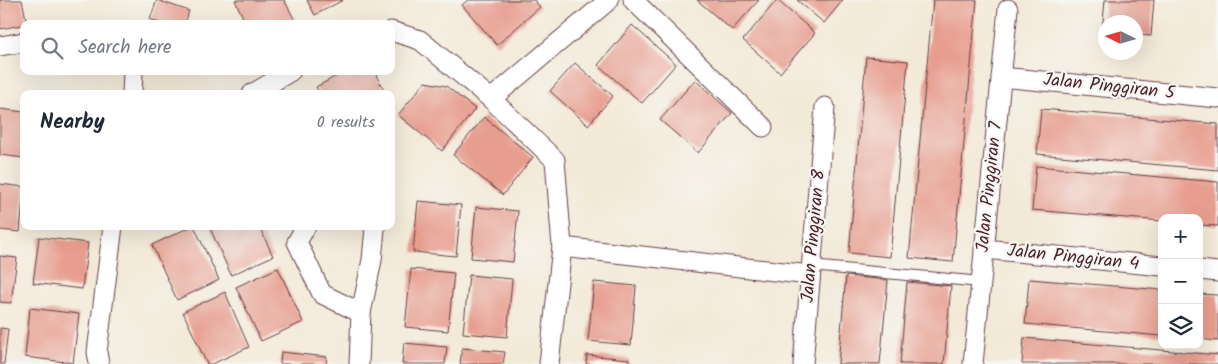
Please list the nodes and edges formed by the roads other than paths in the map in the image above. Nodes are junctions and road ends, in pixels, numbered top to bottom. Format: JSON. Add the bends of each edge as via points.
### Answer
{"nodes":[{"id":1,"x":609,"y":0,"type":"edge"},
{"id":2,"x":633,"y":0,"type":"edge"},
{"id":3,"x":1008,"y":9,"type":"dead end"},
{"id":4,"x":395,"y":31,"type":"edge"},
{"id":5,"x":20,"y":43,"type":"edge"},
{"id":6,"x":0,"y":46,"type":"edge"},
{"id":7,"x":133,"y":75,"type":"edge"},
{"id":8,"x":284,"y":75,"type":"edge"},
{"id":9,"x":1001,"y":76,"type":"junction"},
{"id":10,"x":132,"y":90,"type":"edge"},
{"id":11,"x":259,"y":90,"type":"edge"},
{"id":12,"x":1218,"y":98,"type":"edge"},
{"id":13,"x":491,"y":99,"type":"junction"},
{"id":14,"x":824,"y":107,"type":"dead end"},
{"id":15,"x":763,"y":127,"type":"dead end"},
{"id":16,"x":112,"y":230,"type":"edge"},
{"id":17,"x":304,"y":230,"type":"edge"},
{"id":18,"x":375,"y":230,"type":"edge"},
{"id":19,"x":562,"y":247,"type":"junction"},
{"id":20,"x":984,"y":249,"type":"junction"},
{"id":21,"x":1158,"y":266,"type":"edge"},
{"id":22,"x":811,"y":270,"type":"junction"},
{"id":23,"x":1203,"y":270,"type":"edge"},
{"id":24,"x":1218,"y":272,"type":"edge"},
{"id":25,"x":981,"y":282,"type":"junction"},
{"id":26,"x":361,"y":313,"type":"junction"},
{"id":27,"x":99,"y":364,"type":"edge"},
{"id":28,"x":359,"y":364,"type":"edge"},
{"id":29,"x":549,"y":364,"type":"edge"},
{"id":30,"x":803,"y":364,"type":"edge"},
{"id":31,"x":973,"y":364,"type":"edge"}],
"edges":[{"from":1,"to":13,"type":"street"},
{"from":2,"to":15,"type":"street"},
{"from":3,"to":9,"type":"street","name":"Jalan Pinggiran 7"},
{"from":4,"to":13,"type":"street","via":[[420,40]]},
{"from":5,"to":6,"type":"street"},
{"from":7,"to":10,"type":"street"},
{"from":8,"to":11,"type":"street"},
{"from":9,"to":12,"type":"street","name":"Jalan Pinggiran 5"},
{"from":9,"to":20,"type":"street","name":"Jalan Pinggiran 7"},
{"from":13,"to":19,"type":"street","via":[[555,160]]},
{"from":14,"to":22,"type":"street","name":"Jalan Pinggiran 8"},
{"from":16,"to":27,"type":"street","via":[[97,352]]},
{"from":17,"to":26,"type":"street","via":[[297,242],[322,294]]},
{"from":18,"to":26,"type":"street"},
{"from":19,"to":22,"type":"street"},
{"from":19,"to":29,"type":"street"},
{"from":20,"to":21,"type":"street","name":"Jalan Pinggiran 4"},
{"from":20,"to":25,"type":"street","name":"Jalan Pinggiran 7"},
{"from":22,"to":25,"type":"lane"},
{"from":22,"to":30,"type":"street","name":"Jalan Pinggiran 8"},
{"from":23,"to":24,"type":"street"},
{"from":25,"to":31,"type":"street","name":"Jalan Pinggiran 7"},
{"from":26,"to":28,"type":"street"}]}
